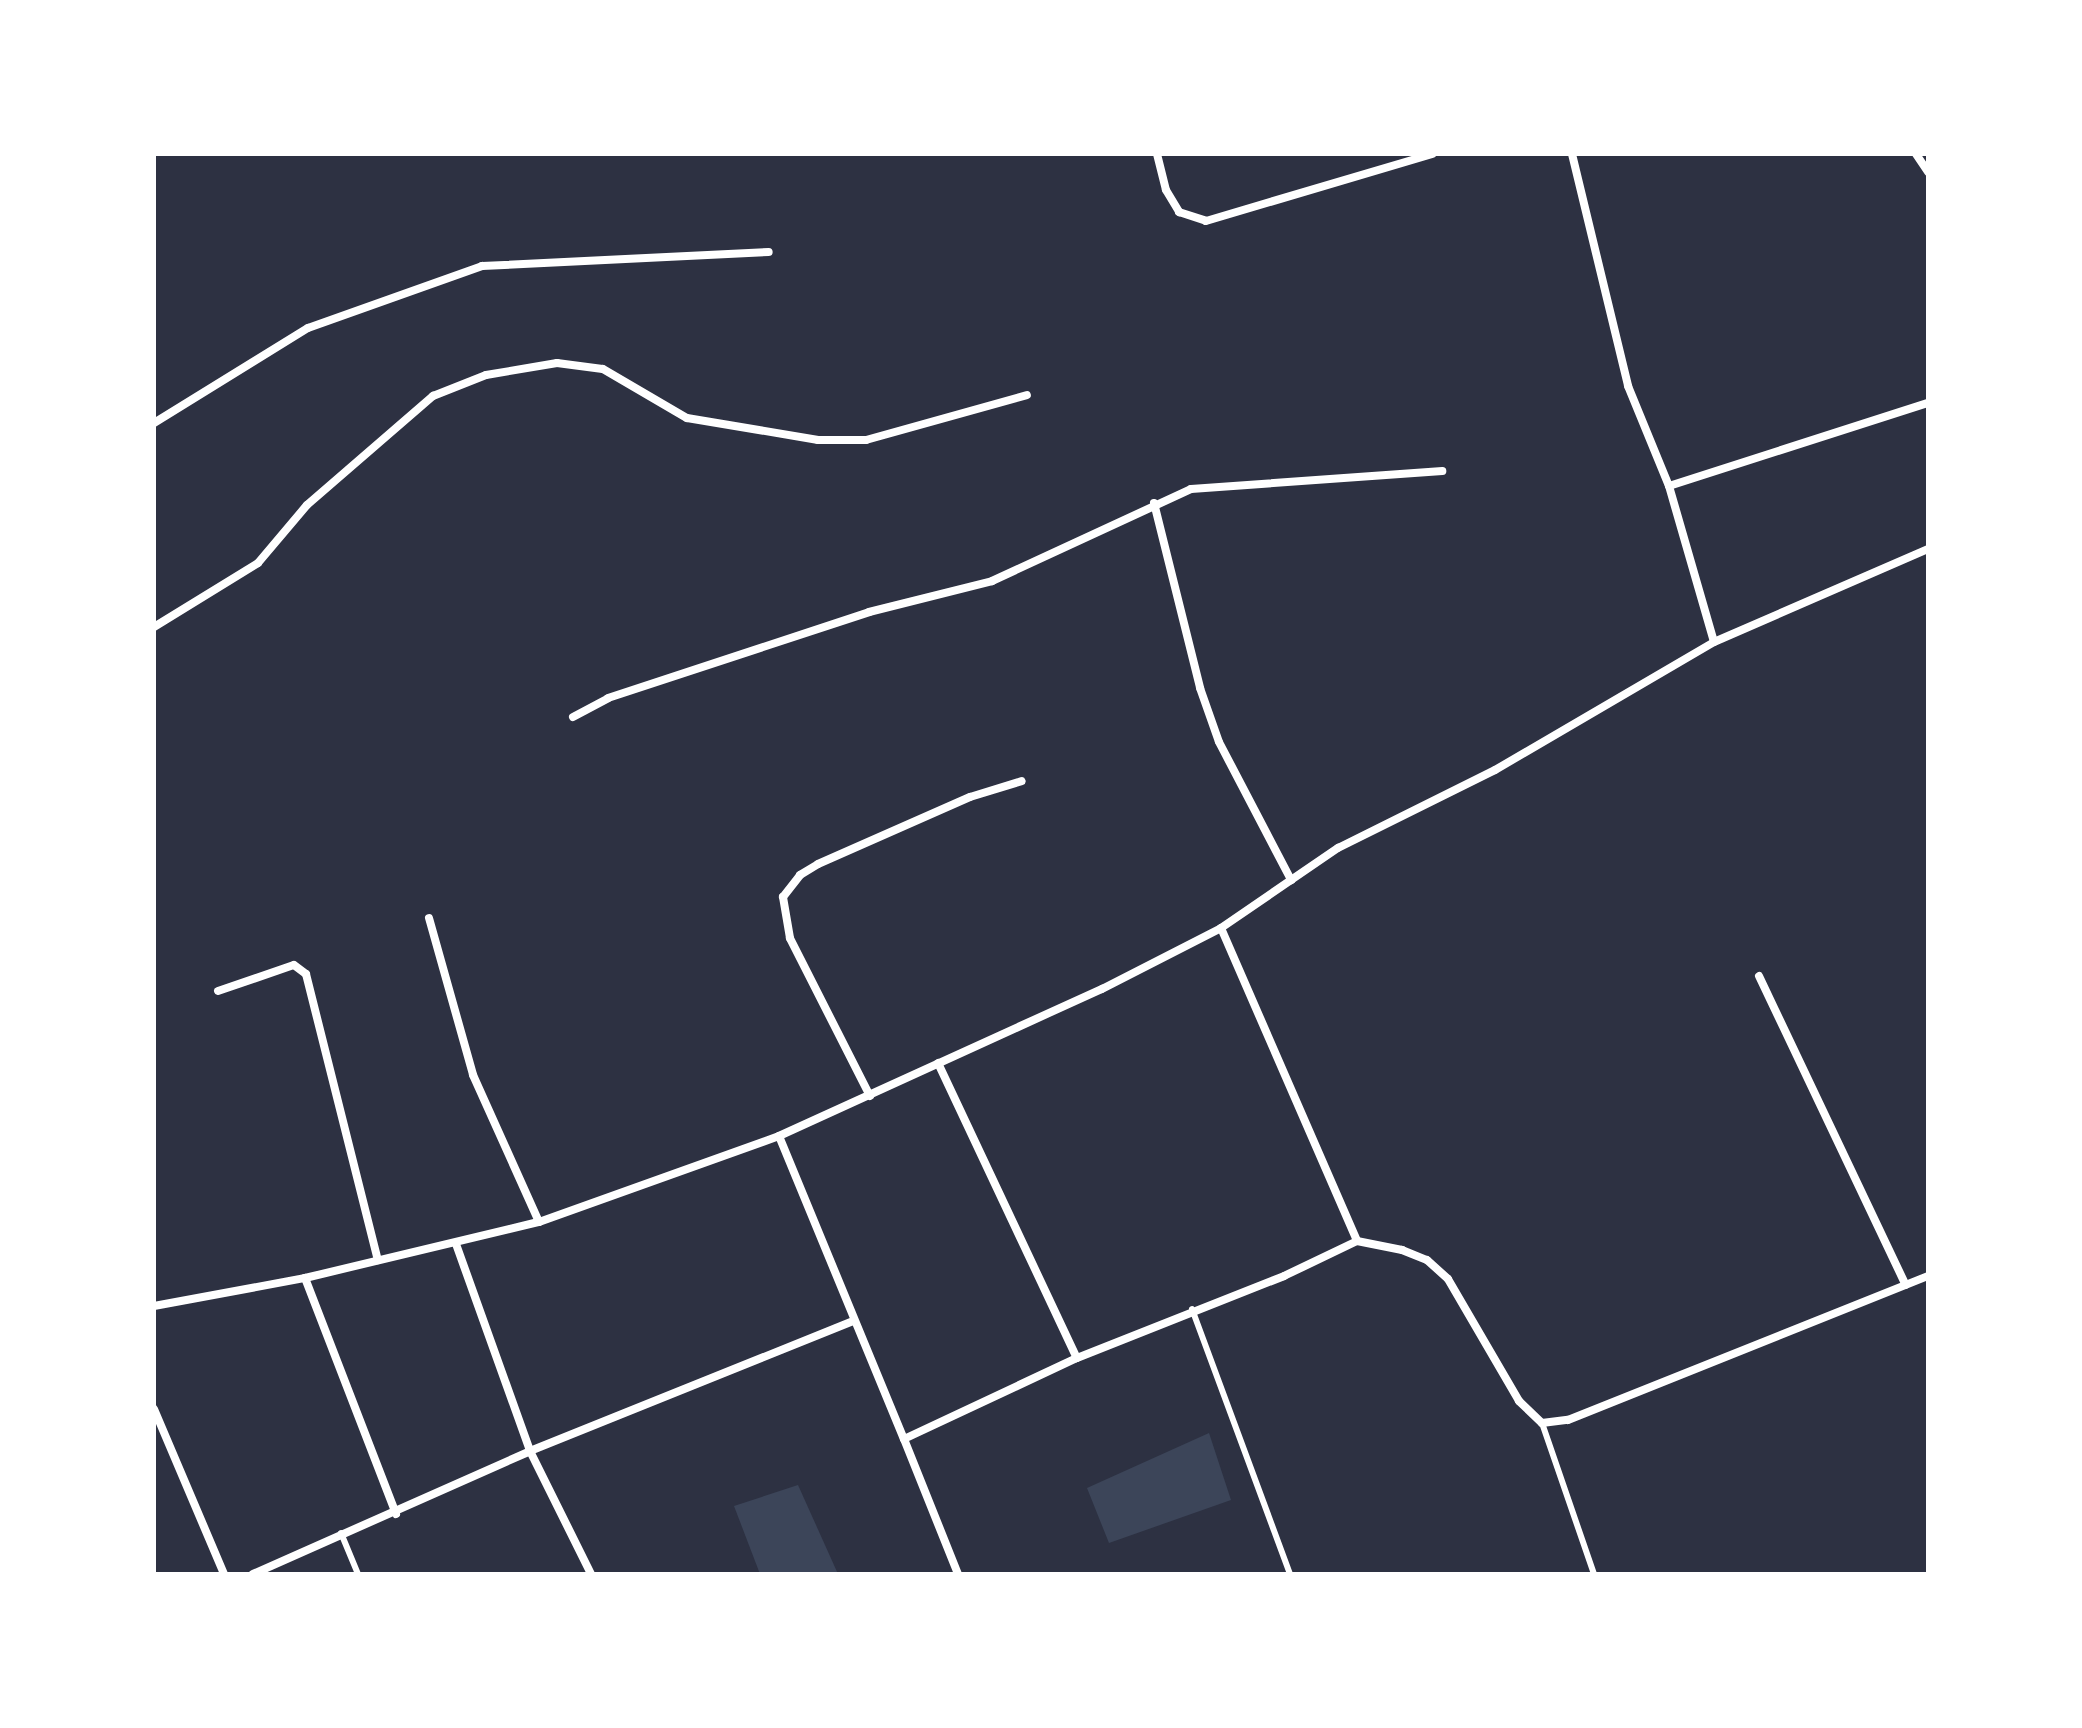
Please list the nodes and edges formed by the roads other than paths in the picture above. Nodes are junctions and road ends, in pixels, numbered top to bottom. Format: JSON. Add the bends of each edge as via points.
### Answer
{"nodes":[{"id":1,"x":1157,"y":154,"type":"edge"},
{"id":2,"x":1432,"y":154,"type":"edge"},
{"id":3,"x":1572,"y":154,"type":"edge"},
{"id":4,"x":1916,"y":154,"type":"edge"},
{"id":5,"x":1928,"y":172,"type":"edge"},
{"id":6,"x":769,"y":252,"type":"dead end"},
{"id":7,"x":1027,"y":395,"type":"dead end"},
{"id":8,"x":1928,"y":403,"type":"edge"},
{"id":9,"x":154,"y":423,"type":"edge"},
{"id":10,"x":1442,"y":471,"type":"dead end"},
{"id":11,"x":1669,"y":486,"type":"junction"},
{"id":12,"x":1154,"y":503,"type":"junction"},
{"id":13,"x":1928,"y":549,"type":"edge"},
{"id":14,"x":154,"y":627,"type":"edge"},
{"id":15,"x":1714,"y":642,"type":"junction"},
{"id":16,"x":573,"y":717,"type":"dead end"},
{"id":17,"x":1022,"y":781,"type":"dead end"},
{"id":18,"x":1291,"y":880,"type":"junction"},
{"id":19,"x":429,"y":918,"type":"dead end"},
{"id":20,"x":1221,"y":928,"type":"junction"},
{"id":21,"x":1759,"y":976,"type":"dead end"},
{"id":22,"x":218,"y":991,"type":"dead end"},
{"id":23,"x":938,"y":1063,"type":"junction"},
{"id":24,"x":870,"y":1096,"type":"junction"},
{"id":25,"x":779,"y":1136,"type":"junction"},
{"id":26,"x":539,"y":1222,"type":"junction"},
{"id":27,"x":1357,"y":1241,"type":"junction"},
{"id":28,"x":456,"y":1244,"type":"junction"},
{"id":29,"x":378,"y":1260,"type":"junction"},
{"id":30,"x":1928,"y":1276,"type":"edge"},
{"id":31,"x":305,"y":1278,"type":"junction"},
{"id":32,"x":1906,"y":1285,"type":"junction"},
{"id":33,"x":154,"y":1306,"type":"edge"},
{"id":34,"x":1192,"y":1309,"type":"junction"},
{"id":35,"x":854,"y":1321,"type":"junction"},
{"id":36,"x":1077,"y":1358,"type":"junction"},
{"id":37,"x":154,"y":1409,"type":"edge"},
{"id":38,"x":1542,"y":1423,"type":"junction"},
{"id":39,"x":904,"y":1439,"type":"junction"},
{"id":40,"x":530,"y":1451,"type":"junction"},
{"id":41,"x":396,"y":1514,"type":"junction"},
{"id":42,"x":341,"y":1533,"type":"junction"},
{"id":43,"x":224,"y":1574,"type":"edge"},
{"id":44,"x":253,"y":1574,"type":"edge"},
{"id":45,"x":358,"y":1574,"type":"edge"},
{"id":46,"x":591,"y":1574,"type":"edge"},
{"id":47,"x":958,"y":1574,"type":"edge"},
{"id":48,"x":1290,"y":1574,"type":"edge"},
{"id":49,"x":1594,"y":1574,"type":"edge"}],
"edges":[{"from":1,"to":2,"type":"street","via":[[1166,190],[1179,212],[1206,221]]},
{"from":3,"to":11,"type":"street","via":[[1628,386]]},
{"from":4,"to":5,"type":"street"},
{"from":6,"to":9,"type":"street","via":[[482,266],[308,328]]},
{"from":7,"to":14,"type":"street","via":[[866,440],[818,440],[687,418],[603,369],[557,363],[486,375],[433,396],[307,505],[258,563]]},
{"from":8,"to":11,"type":"street"},
{"from":10,"to":12,"type":"street","via":[[1191,489]]},
{"from":11,"to":15,"type":"street"},
{"from":12,"to":16,"type":"street","via":[[992,581],[869,612],[608,698]]},
{"from":12,"to":18,"type":"street","via":[[1200,688],[1219,742]]},
{"from":13,"to":15,"type":"street"},
{"from":15,"to":18,"type":"street","via":[[1495,770],[1338,848]]},
{"from":17,"to":24,"type":"street","via":[[970,797],[818,864],[800,875],[783,897],[790,938]]},
{"from":18,"to":20,"type":"street"},
{"from":19,"to":26,"type":"street","via":[[473,1075]]},
{"from":20,"to":23,"type":"street"},
{"from":20,"to":27,"type":"street"},
{"from":21,"to":32,"type":"street"},
{"from":22,"to":29,"type":"street","via":[[294,965],[306,974]]},
{"from":23,"to":24,"type":"street"},
{"from":23,"to":36,"type":"street"},
{"from":24,"to":25,"type":"street"},
{"from":25,"to":26,"type":"street"},
{"from":25,"to":35,"type":"street"},
{"from":26,"to":28,"type":"street"},
{"from":27,"to":34,"type":"street","via":[[1284,1276]]},
{"from":27,"to":38,"type":"street","via":[[1427,1260],[1448,1279],[1519,1401]]},
{"from":28,"to":29,"type":"street"},
{"from":28,"to":40,"type":"street"},
{"from":29,"to":31,"type":"street"},
{"from":30,"to":32,"type":"street"},
{"from":31,"to":33,"type":"street"},
{"from":31,"to":41,"type":"street"},
{"from":32,"to":38,"type":"street","via":[[1568,1420]]},
{"from":34,"to":36,"type":"street"},
{"from":34,"to":48,"type":"lane"},
{"from":35,"to":39,"type":"street"},
{"from":35,"to":40,"type":"street"},
{"from":36,"to":39,"type":"street"},
{"from":37,"to":43,"type":"street"},
{"from":38,"to":49,"type":"lane"},
{"from":39,"to":47,"type":"street"},
{"from":40,"to":41,"type":"street"},
{"from":40,"to":46,"type":"street"},
{"from":41,"to":42,"type":"street"},
{"from":42,"to":44,"type":"street"},
{"from":42,"to":45,"type":"lane"}]}
